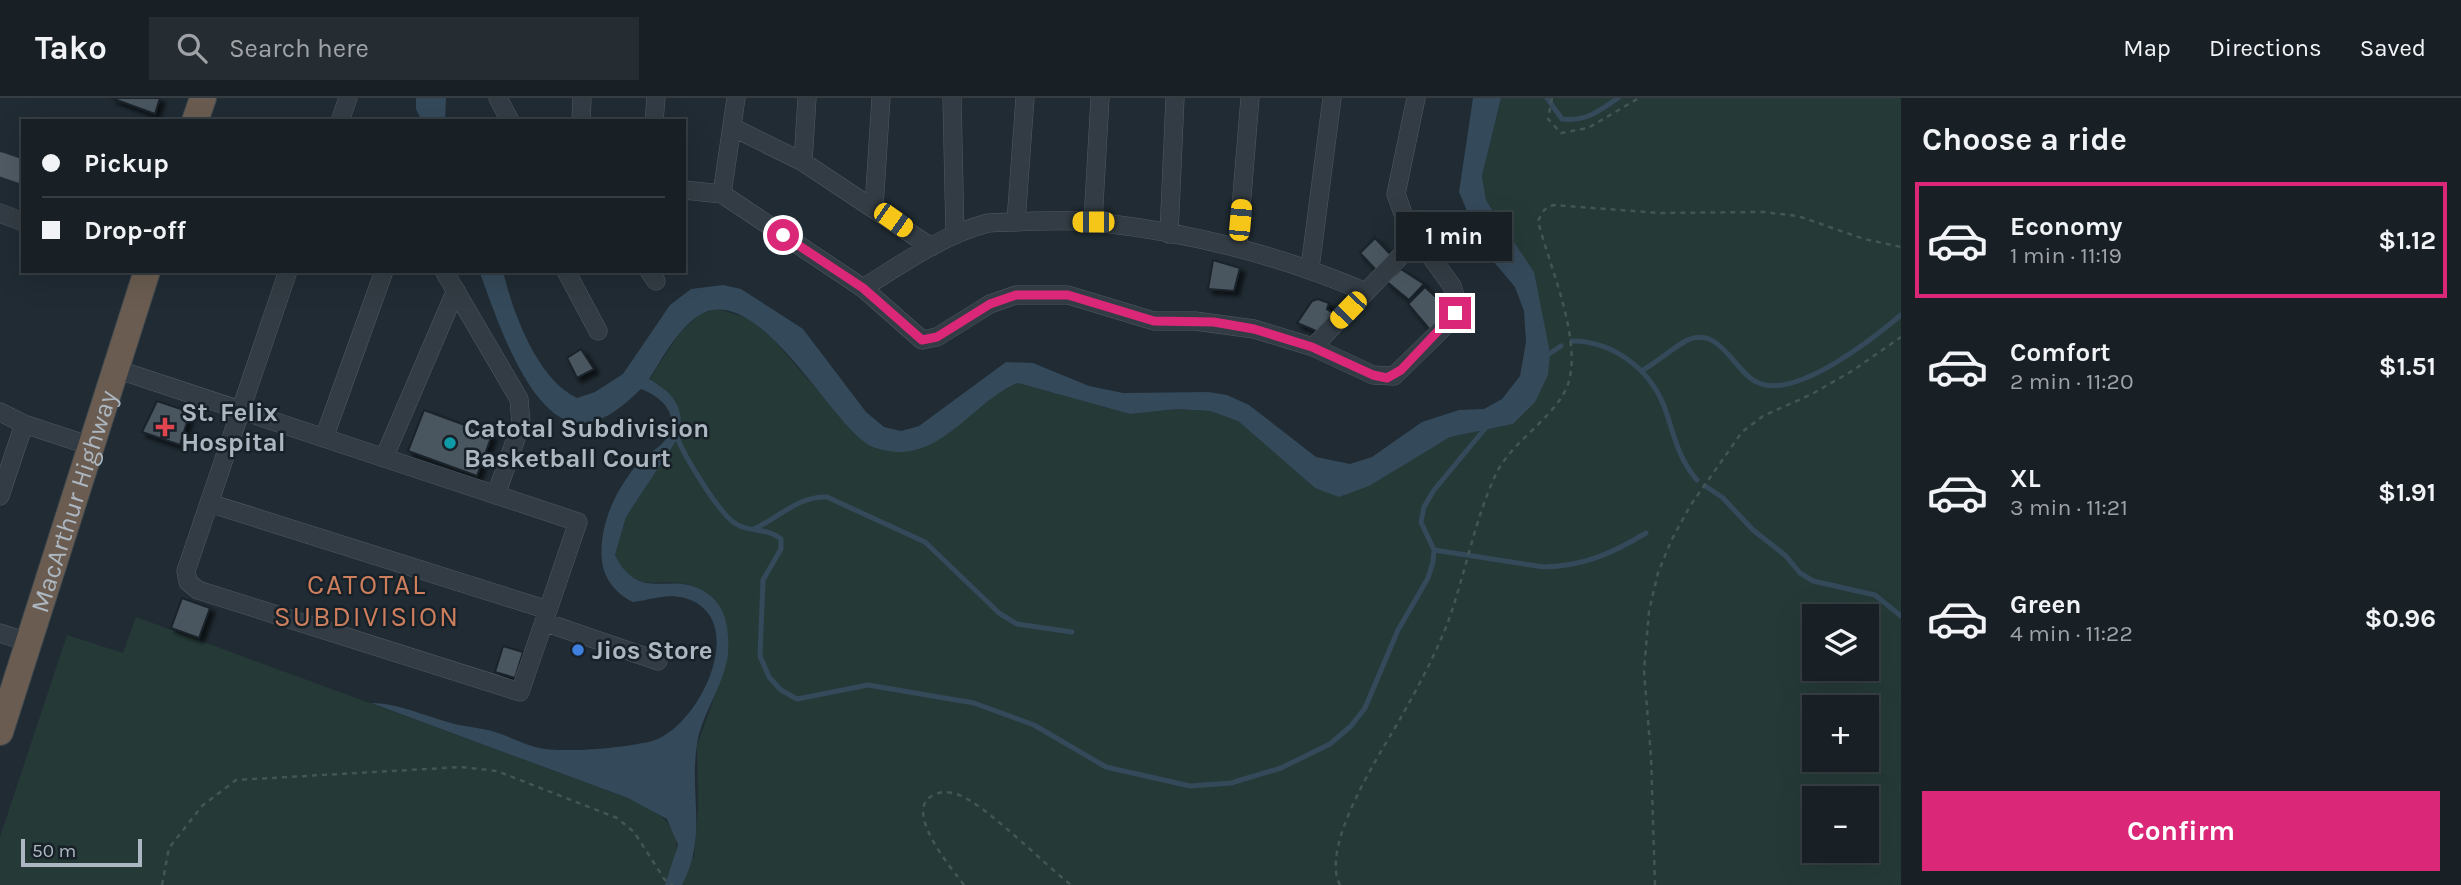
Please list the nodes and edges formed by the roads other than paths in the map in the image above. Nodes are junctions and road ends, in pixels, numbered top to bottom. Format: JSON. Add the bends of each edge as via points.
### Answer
{"nodes":[{"id":1,"x":203,"y":98,"type":"edge"},
{"id":2,"x":348,"y":98,"type":"edge"},
{"id":3,"x":498,"y":98,"type":"edge"},
{"id":4,"x":582,"y":98,"type":"edge"},
{"id":5,"x":656,"y":98,"type":"edge"},
{"id":6,"x":736,"y":98,"type":"edge"},
{"id":7,"x":807,"y":98,"type":"edge"},
{"id":8,"x":881,"y":98,"type":"edge"},
{"id":9,"x":952,"y":98,"type":"edge"},
{"id":10,"x":1025,"y":98,"type":"edge"},
{"id":11,"x":1100,"y":98,"type":"edge"},
{"id":12,"x":1175,"y":98,"type":"edge"},
{"id":13,"x":1251,"y":98,"type":"edge"},
{"id":14,"x":1332,"y":98,"type":"edge"},
{"id":15,"x":1416,"y":98,"type":"edge"},
{"id":16,"x":196,"y":119,"type":"edge"},
{"id":17,"x":341,"y":119,"type":"edge"},
{"id":18,"x":509,"y":119,"type":"edge"},
{"id":19,"x":581,"y":119,"type":"edge"},
{"id":20,"x":654,"y":119,"type":"edge"},
{"id":21,"x":734,"y":128,"type":"junction"},
{"id":22,"x":803,"y":162,"type":"junction"},
{"id":23,"x":0,"y":164,"type":"edge"},
{"id":24,"x":21,"y":171,"type":"edge"},
{"id":25,"x":686,"y":190,"type":"edge"},
{"id":26,"x":722,"y":194,"type":"junction"},
{"id":27,"x":874,"y":207,"type":"junction"},
{"id":28,"x":0,"y":213,"type":"edge"},
{"id":29,"x":21,"y":221,"type":"edge"},
{"id":30,"x":1016,"y":222,"type":"junction"},
{"id":31,"x":1093,"y":222,"type":"junction"},
{"id":32,"x":1168,"y":234,"type":"junction"},
{"id":33,"x":955,"y":235,"type":"junction"},
{"id":34,"x":1417,"y":239,"type":"junction"},
{"id":35,"x":1238,"y":245,"type":"junction"},
{"id":36,"x":931,"y":247,"type":"junction"},
{"id":37,"x":1310,"y":268,"type":"junction"},
{"id":38,"x":146,"y":273,"type":"edge"},
{"id":39,"x":287,"y":273,"type":"edge"},
{"id":40,"x":383,"y":273,"type":"edge"},
{"id":41,"x":445,"y":273,"type":"edge"},
{"id":42,"x":567,"y":273,"type":"edge"},
{"id":43,"x":863,"y":288,"type":"junction"},
{"id":44,"x":456,"y":290,"type":"junction"},
{"id":45,"x":1366,"y":292,"type":"junction"},
{"id":46,"x":598,"y":331,"type":"dead end"},
{"id":47,"x":1312,"y":347,"type":"junction"},
{"id":48,"x":116,"y":369,"type":"junction"},
{"id":49,"x":240,"y":411,"type":"junction"},
{"id":50,"x":0,"y":412,"type":"edge"},
{"id":51,"x":24,"y":424,"type":"junction"},
{"id":52,"x":324,"y":438,"type":"junction"},
{"id":53,"x":91,"y":446,"type":"junction"},
{"id":54,"x":384,"y":458,"type":"junction"},
{"id":55,"x":496,"y":495,"type":"junction"},
{"id":56,"x":0,"y":496,"type":"edge"},
{"id":57,"x":209,"y":503,"type":"junction"},
{"id":58,"x":546,"y":616,"type":"junction"},
{"id":59,"x":0,"y":633,"type":"edge"},
{"id":60,"x":28,"y":642,"type":"junction"},
{"id":61,"x":658,"y":661,"type":"dead end"},
{"id":62,"x":3,"y":715,"type":"edge"}],
"edges":[{"from":1,"to":16,"type":"highway"},
{"from":2,"to":17,"type":"street"},
{"from":3,"to":18,"type":"street"},
{"from":4,"to":19,"type":"street"},
{"from":5,"to":20,"type":"street"},
{"from":6,"to":21,"type":"street"},
{"from":7,"to":22,"type":"street"},
{"from":8,"to":27,"type":"street"},
{"from":9,"to":33,"type":"street"},
{"from":10,"to":30,"type":"street"},
{"from":11,"to":31,"type":"street"},
{"from":12,"to":32,"type":"street"},
{"from":13,"to":35,"type":"street"},
{"from":14,"to":37,"type":"street"},
{"from":15,"to":34,"type":"street","via":[[1396,194],[1399,210]]},
{"from":21,"to":22,"type":"street"},
{"from":21,"to":26,"type":"street"},
{"from":22,"to":27,"type":"street"},
{"from":23,"to":24,"type":"main road"},
{"from":25,"to":26,"type":"street"},
{"from":26,"to":43,"type":"street"},
{"from":27,"to":36,"type":"street"},
{"from":28,"to":29,"type":"street"},
{"from":30,"to":31,"type":"street"},
{"from":30,"to":33,"type":"street","via":[[988,223]]},
{"from":31,"to":32,"type":"street"},
{"from":32,"to":35,"type":"street"},
{"from":33,"to":36,"type":"street"},
{"from":34,"to":45,"type":"street"},
{"from":34,"to":47,"type":"street","via":[[1457,295],[1458,305],[1447,324],[1387,378]]},
{"from":35,"to":37,"type":"street"},
{"from":36,"to":43,"type":"street"},
{"from":37,"to":45,"type":"street"},
{"from":38,"to":48,"type":"highway","name":"MacArthur Highway"},
{"from":39,"to":49,"type":"street"},
{"from":40,"to":52,"type":"street"},
{"from":41,"to":44,"type":"street"},
{"from":42,"to":46,"type":"street"},
{"from":43,"to":47,"type":"street","via":[[922,340],[943,334],[990,304],[1016,295],[1042,294],[1068,295],[1154,321],[1232,324]]},
{"from":44,"to":54,"type":"street"},
{"from":44,"to":55,"type":"street","via":[[519,398],[521,424]]},
{"from":45,"to":47,"type":"street"},
{"from":48,"to":49,"type":"street"},
{"from":48,"to":53,"type":"highway","name":"MacArthur Highway"},
{"from":49,"to":52,"type":"street"},
{"from":49,"to":57,"type":"street"},
{"from":50,"to":51,"type":"street"},
{"from":51,"to":53,"type":"street"},
{"from":51,"to":56,"type":"street"},
{"from":52,"to":54,"type":"street"},
{"from":53,"to":60,"type":"highway","name":"MacArthur Highway"},
{"from":54,"to":55,"type":"street"},
{"from":55,"to":58,"type":"street","via":[[578,523]]},
{"from":57,"to":58,"type":"street"},
{"from":57,"to":58,"type":"street","via":[[187,571],[188,582],[198,590],[520,692]]},
{"from":58,"to":61,"type":"street"},
{"from":59,"to":60,"type":"street"},
{"from":60,"to":62,"type":"highway","name":"MacArthur Highway"}]}
